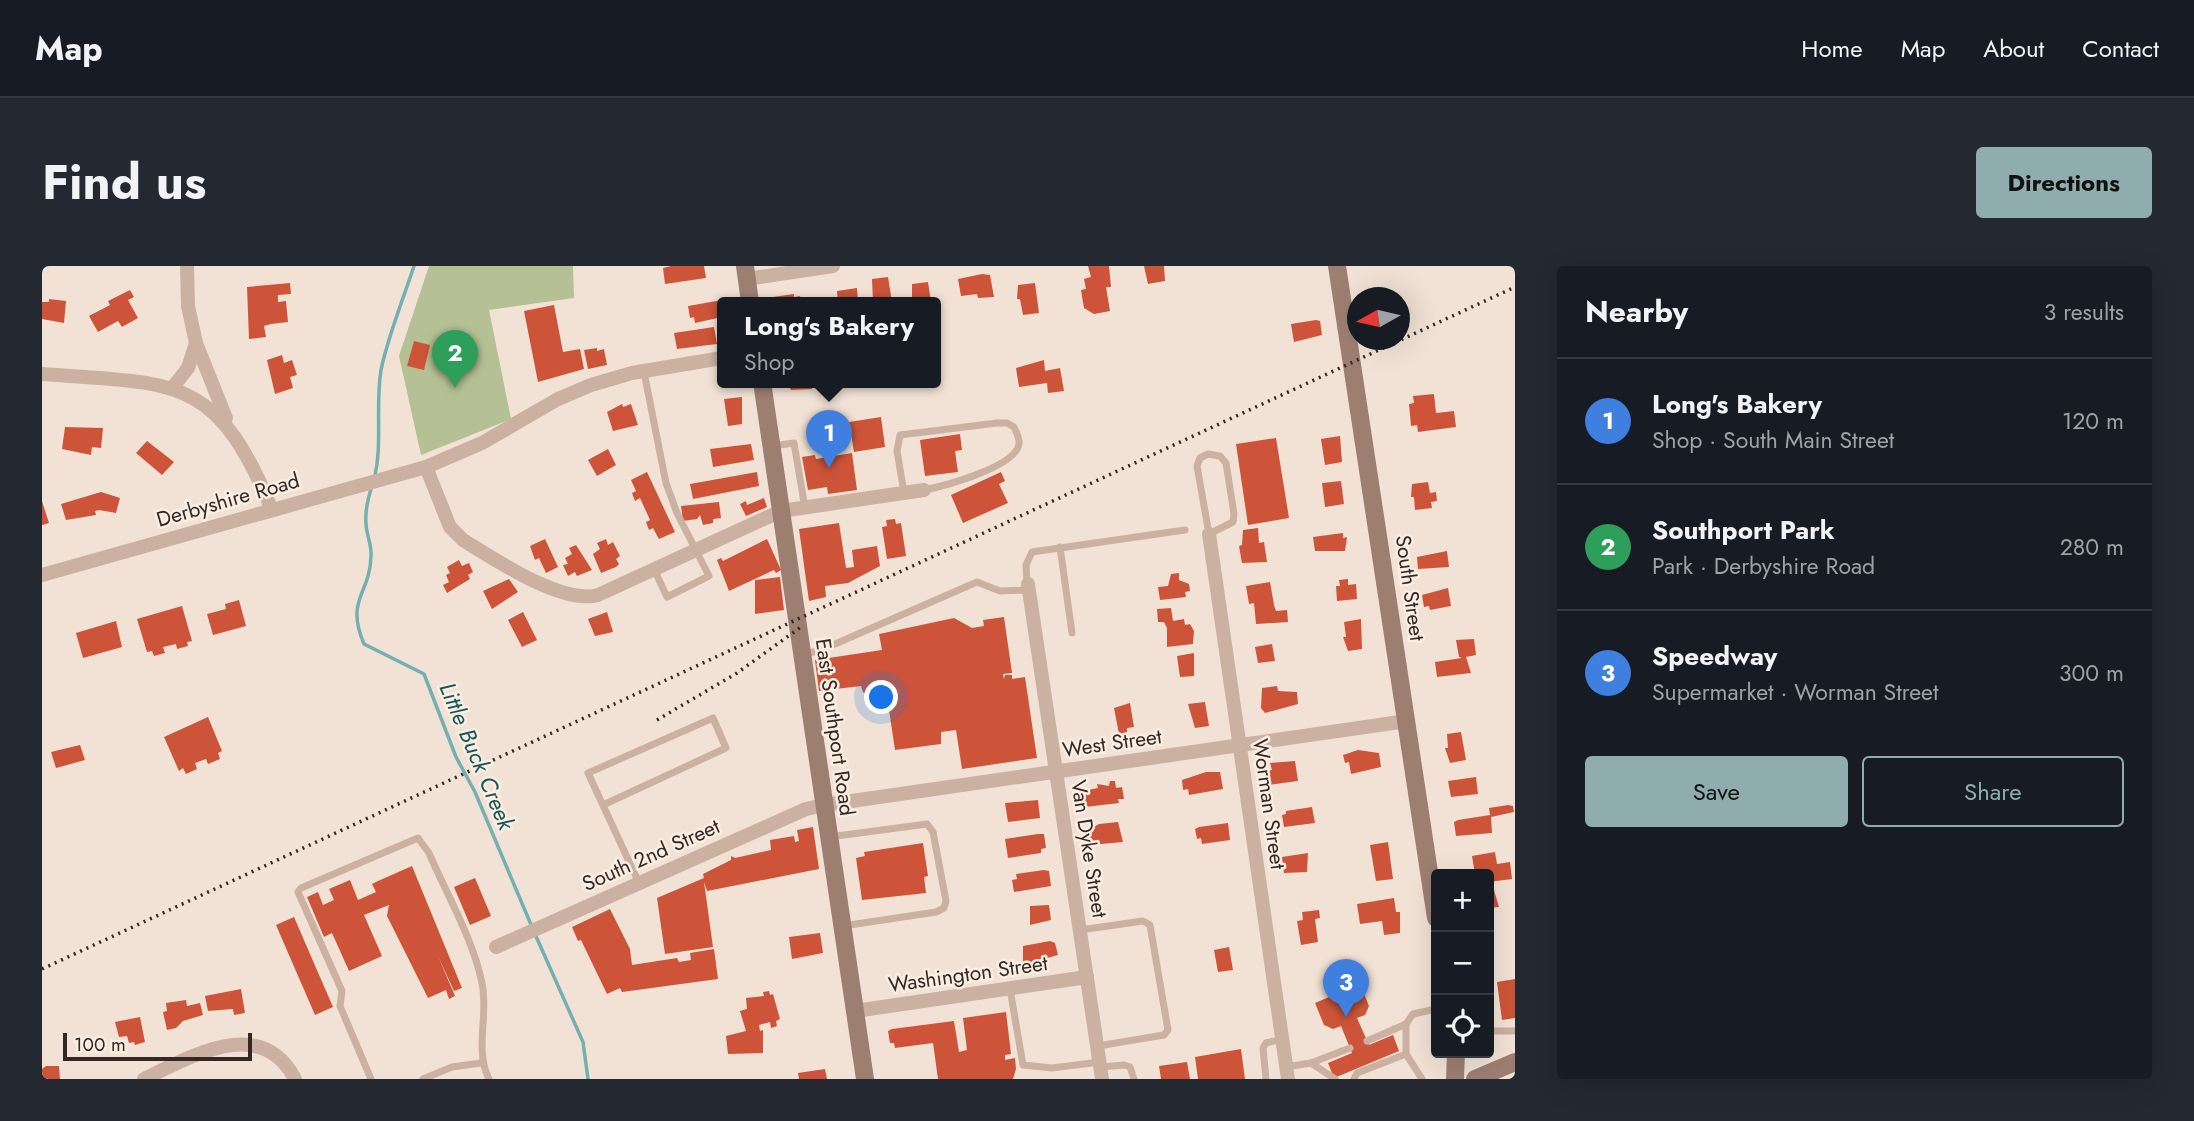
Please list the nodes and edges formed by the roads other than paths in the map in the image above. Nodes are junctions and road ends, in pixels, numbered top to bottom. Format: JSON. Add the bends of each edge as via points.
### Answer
{"nodes":[{"id":1,"x":187,"y":266,"type":"edge"},
{"id":2,"x":833,"y":266,"type":"edge"},
{"id":3,"x":1337,"y":266,"type":"edge"},
{"id":4,"x":746,"y":272,"type":"edge"},
{"id":5,"x":749,"y":297,"type":"edge"},
{"id":6,"x":196,"y":343,"type":"junction"},
{"id":7,"x":717,"y":359,"type":"edge"},
{"id":8,"x":644,"y":371,"type":"junction"},
{"id":9,"x":42,"y":374,"type":"edge"},
{"id":10,"x":166,"y":385,"type":"junction"},
{"id":11,"x":763,"y":388,"type":"edge"},
{"id":12,"x":232,"y":432,"type":"junction"},
{"id":13,"x":771,"y":446,"type":"junction"},
{"id":14,"x":426,"y":467,"type":"junction"},
{"id":15,"x":924,"y":490,"type":"joint"},
{"id":16,"x":904,"y":493,"type":"junction"},
{"id":17,"x":271,"y":508,"type":"junction"},
{"id":18,"x":805,"y":508,"type":"junction"},
{"id":19,"x":781,"y":511,"type":"junction"},
{"id":20,"x":1185,"y":530,"type":"dead end"},
{"id":21,"x":1209,"y":534,"type":"junction"},
{"id":22,"x":1060,"y":547,"type":"junction"},
{"id":23,"x":696,"y":550,"type":"junction"},
{"id":24,"x":654,"y":569,"type":"junction"},
{"id":25,"x":42,"y":575,"type":"edge"},
{"id":26,"x":1028,"y":587,"type":"junction"},
{"id":27,"x":1072,"y":633,"type":"dead end"},
{"id":28,"x":802,"y":655,"type":"junction"},
{"id":29,"x":1407,"y":720,"type":"junction"},
{"id":30,"x":1240,"y":745,"type":"junction"},
{"id":31,"x":1056,"y":772,"type":"junction"},
{"id":32,"x":824,"y":804,"type":"junction"},
{"id":33,"x":603,"y":805,"type":"junction"},
{"id":34,"x":829,"y":837,"type":"junction"},
{"id":35,"x":640,"y":883,"type":"junction"},
{"id":36,"x":1431,"y":884,"type":"edge"},
{"id":37,"x":842,"y":926,"type":"junction"},
{"id":38,"x":1080,"y":930,"type":"junction"},
{"id":39,"x":496,"y":947,"type":"dead end"},
{"id":40,"x":1087,"y":977,"type":"junction"},
{"id":41,"x":1010,"y":989,"type":"junction"},
{"id":42,"x":1431,"y":1010,"type":"edge"},
{"id":43,"x":855,"y":1011,"type":"junction"},
{"id":44,"x":1406,"y":1024,"type":"junction"},
{"id":45,"x":1494,"y":1031,"type":"edge"},
{"id":46,"x":1515,"y":1031,"type":"edge"},
{"id":47,"x":1282,"y":1039,"type":"junction"},
{"id":48,"x":1368,"y":1042,"type":"dead end"},
{"id":49,"x":1098,"y":1046,"type":"junction"},
{"id":50,"x":1350,"y":1048,"type":"dead end"},
{"id":51,"x":1406,"y":1054,"type":"junction"},
{"id":52,"x":1456,"y":1058,"type":"edge"},
{"id":53,"x":1515,"y":1062,"type":"edge"},
{"id":54,"x":481,"y":1063,"type":"junction"},
{"id":55,"x":1311,"y":1063,"type":"junction"},
{"id":56,"x":1101,"y":1069,"type":"edge"},
{"id":57,"x":1287,"y":1073,"type":"edge"},
{"id":58,"x":1349,"y":1077,"type":"edge"},
{"id":59,"x":144,"y":1079,"type":"edge"},
{"id":60,"x":295,"y":1079,"type":"edge"},
{"id":61,"x":371,"y":1079,"type":"edge"},
{"id":62,"x":424,"y":1079,"type":"edge"},
{"id":63,"x":489,"y":1079,"type":"edge"},
{"id":64,"x":865,"y":1079,"type":"edge"},
{"id":65,"x":1135,"y":1079,"type":"edge"},
{"id":66,"x":1266,"y":1079,"type":"edge"},
{"id":67,"x":1335,"y":1079,"type":"edge"},
{"id":68,"x":1422,"y":1079,"type":"edge"},
{"id":69,"x":1455,"y":1079,"type":"edge"},
{"id":70,"x":1475,"y":1079,"type":"edge"}],
"edges":[{"from":1,"to":6,"type":"street","via":[[188,306]]},
{"from":2,"to":4,"type":"street"},
{"from":3,"to":29,"type":"main road","name":"South Street"},
{"from":4,"to":5,"type":"main road"},
{"from":6,"to":10,"type":"street","via":[[188,368]]},
{"from":6,"to":12,"type":"street"},
{"from":7,"to":8,"type":"street","name":"Derbyshire Road"},
{"from":8,"to":14,"type":"street","name":"Derbyshire Road","via":[[580,389],[482,443]]},
{"from":8,"to":23,"type":"lane","via":[[666,483]]},
{"from":9,"to":10,"type":"street"},
{"from":10,"to":12,"type":"street","via":[[210,409]]},
{"from":11,"to":13,"type":"main road","name":"East Southport Road"},
{"from":12,"to":17,"type":"street","via":[[253,464]]},
{"from":13,"to":18,"type":"lane","via":[[794,443]]},
{"from":13,"to":19,"type":"main road","name":"East Southport Road"},
{"from":14,"to":17,"type":"street","name":"Derbyshire Road"},
{"from":14,"to":24,"type":"street","via":[[450,527],[465,542],[566,596],[587,598]]},
{"from":15,"to":16,"type":"street"},
{"from":15,"to":16,"type":"lane","via":[[965,479],[1006,460],[1019,443],[1014,427],[997,423],[900,435],[897,451]]},
{"from":16,"to":18,"type":"street"},
{"from":17,"to":25,"type":"street","name":"Derbyshire Road"},
{"from":18,"to":19,"type":"street"},
{"from":19,"to":23,"type":"street"},
{"from":19,"to":28,"type":"main road","name":"East Southport Road"},
{"from":20,"to":22,"type":"lane"},
{"from":21,"to":21,"type":"lane","via":[[1197,466],[1200,458],[1214,454],[1226,463],[1234,514],[1233,522]]},
{"from":21,"to":30,"type":"street","name":"Worman Street"},
{"from":22,"to":26,"type":"lane","via":[[1028,556]]},
{"from":22,"to":27,"type":"lane"},
{"from":23,"to":24,"type":"street"},
{"from":23,"to":24,"type":"lane","via":[[709,576],[667,597]]},
{"from":26,"to":28,"type":"lane","via":[[1000,591],[977,582]]},
{"from":26,"to":31,"type":"street","name":"Van Dyke Street"},
{"from":28,"to":32,"type":"main road","name":"East Southport Road"},
{"from":29,"to":30,"type":"street","name":"West Street"},
{"from":29,"to":36,"type":"main road","name":"South Street"},
{"from":30,"to":31,"type":"street","name":"West Street"},
{"from":30,"to":47,"type":"street","name":"Worman Street"},
{"from":31,"to":32,"type":"street","name":"West Street"},
{"from":31,"to":38,"type":"street","name":"Van Dyke Street"},
{"from":32,"to":34,"type":"main road","name":"East Southport Road"},
{"from":32,"to":35,"type":"street","name":"South 2nd Street"},
{"from":33,"to":33,"type":"lane","via":[[588,773],[713,718],[726,748]]},
{"from":33,"to":35,"type":"lane"},
{"from":34,"to":37,"type":"main road","name":"East Southport Road"},
{"from":34,"to":37,"type":"lane","via":[[927,824],[933,832],[946,901],[936,912]]},
{"from":35,"to":39,"type":"street","name":"South 2nd Street"},
{"from":37,"to":43,"type":"main road","name":"East Southport Road"},
{"from":38,"to":40,"type":"street","name":"Van Dyke Street"},
{"from":38,"to":49,"type":"lane","via":[[1143,921],[1150,925],[1168,1030],[1164,1035]]},
{"from":40,"to":41,"type":"street","name":"Washington Street"},
{"from":40,"to":49,"type":"street","name":"Van Dyke Street"},
{"from":41,"to":43,"type":"street","name":"Washington Street"},
{"from":41,"to":56,"type":"lane","via":[[1023,1065]]},
{"from":42,"to":44,"type":"lane","via":[[1413,1014]]},
{"from":43,"to":64,"type":"main road","name":"East Southport Road"},
{"from":44,"to":48,"type":"lane"},
{"from":44,"to":51,"type":"lane"},
{"from":45,"to":46,"type":"lane"},
{"from":47,"to":57,"type":"street","name":"Worman Street"},
{"from":47,"to":66,"type":"lane","via":[[1263,1048]]},
{"from":49,"to":56,"type":"street","name":"Van Dyke Street"},
{"from":50,"to":55,"type":"lane"},
{"from":51,"to":58,"type":"lane"},
{"from":51,"to":68,"type":"lane"},
{"from":52,"to":69,"type":"main road"},
{"from":53,"to":70,"type":"main road"},
{"from":54,"to":61,"type":"lane","via":[[485,998],[478,965],[429,853],[418,838],[298,892],[342,991],[340,1006]]},
{"from":54,"to":62,"type":"lane","via":[[452,1066]]},
{"from":54,"to":63,"type":"lane"},
{"from":55,"to":57,"type":"lane"},
{"from":55,"to":67,"type":"lane"},
{"from":56,"to":65,"type":"lane","via":[[1124,1065]]},
{"from":59,"to":60,"type":"street","via":[[205,1050],[228,1045],[268,1051]]}]}
